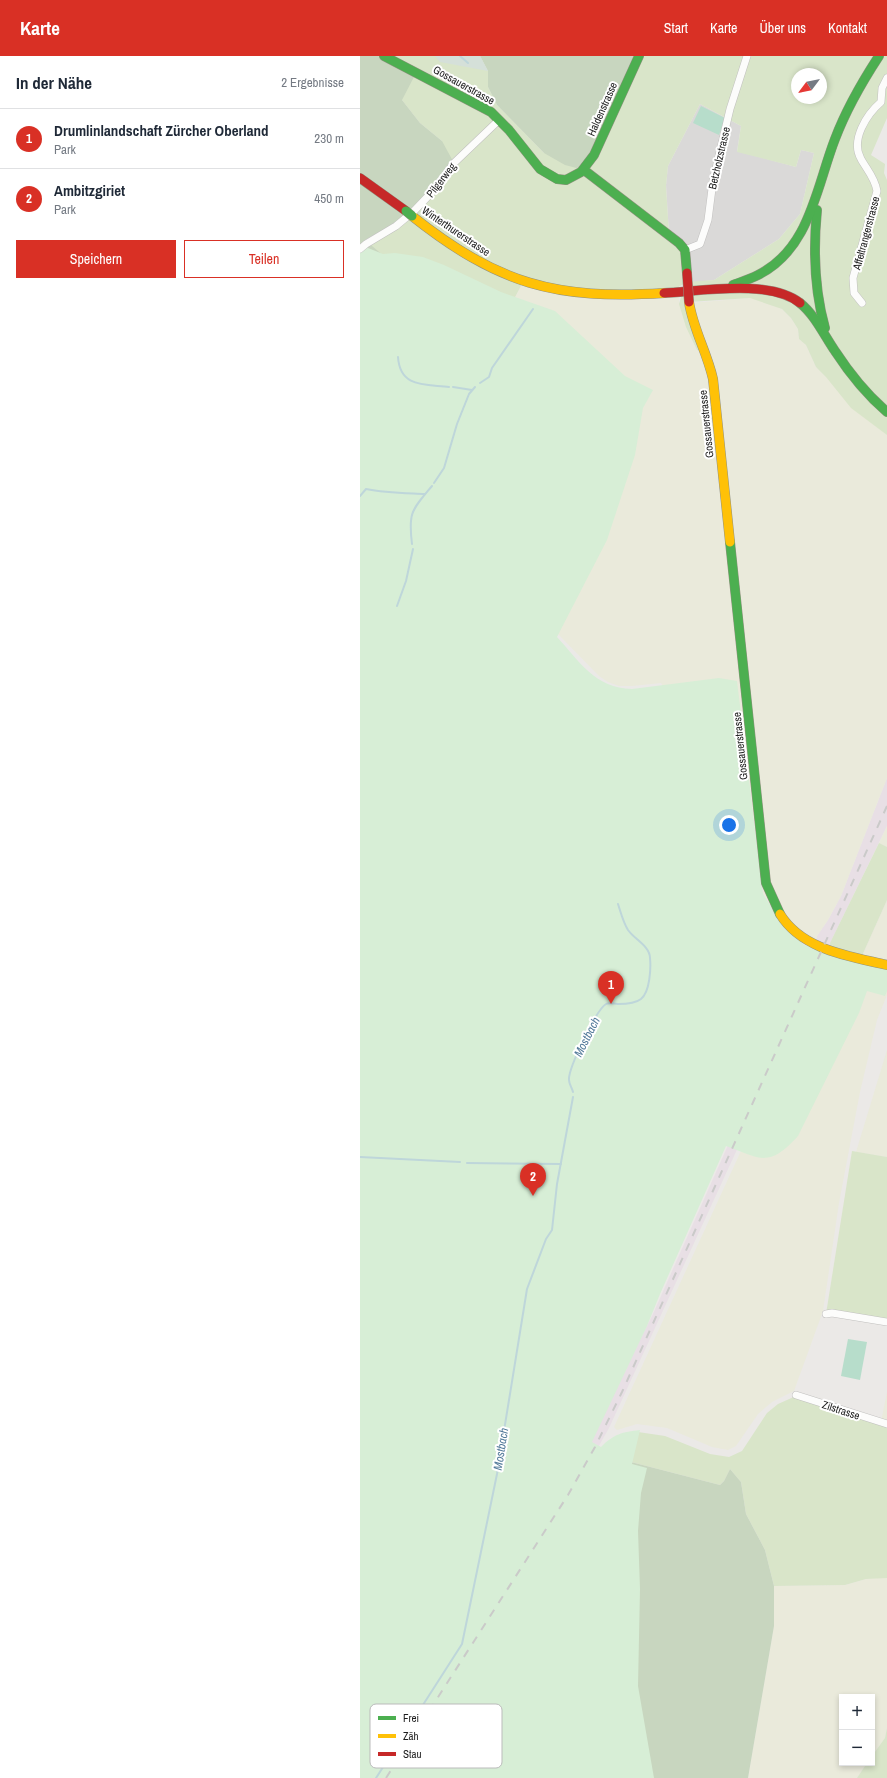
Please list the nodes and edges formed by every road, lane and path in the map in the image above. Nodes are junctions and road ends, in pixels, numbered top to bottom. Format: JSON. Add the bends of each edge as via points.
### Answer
{"nodes":[{"id":1,"x":384,"y":56,"type":"edge"},
{"id":2,"x":639,"y":56,"type":"edge"},
{"id":3,"x":746,"y":56,"type":"edge"},
{"id":4,"x":879,"y":56,"type":"edge"},
{"id":5,"x":887,"y":78,"type":"edge"},
{"id":6,"x":499,"y":120,"type":"junction"},
{"id":7,"x":584,"y":170,"type":"junction"},
{"id":8,"x":360,"y":178,"type":"edge"},
{"id":9,"x":819,"y":193,"type":"junction"},
{"id":10,"x":363,"y":243,"type":"edge"},
{"id":11,"x":360,"y":249,"type":"edge"},
{"id":12,"x":685,"y":250,"type":"junction"},
{"id":13,"x":714,"y":290,"type":"junction"},
{"id":14,"x":862,"y":304,"type":"dead end"},
{"id":15,"x":839,"y":360,"type":"junction"},
{"id":16,"x":887,"y":412,"type":"edge"},
{"id":17,"x":887,"y":965,"type":"edge"},
{"id":18,"x":826,"y":1314,"type":"dead end"},
{"id":19,"x":887,"y":1322,"type":"edge"},
{"id":20,"x":796,"y":1395,"type":"dead end"},
{"id":21,"x":887,"y":1424,"type":"edge"}],
"edges":[{"from":1,"to":6,"type":"main road","name":"Gossauerstrasse","via":[[490,112]]},
{"from":2,"to":7,"type":"main road","name":"Haldenstrasse","via":[[594,155]]},
{"from":3,"to":12,"type":"street","name":"Betzholzstrasse","via":[[713,181],[707,224],[700,244]]},
{"from":4,"to":9,"type":"main road","via":[[843,122],[830,154]]},
{"from":5,"to":14,"type":"street","name":"Affeltrangerstrasse","via":[[882,88],[881,102],[871,110],[856,142],[860,157],[873,178],[877,191],[853,278],[854,293]]},
{"from":6,"to":7,"type":"main road","name":"Gossauerstrasse","via":[[530,160],[544,173],[564,180],[575,177]]},
{"from":6,"to":10,"type":"street","name":"Pilgerweg","via":[[454,163],[414,211],[396,226]]},
{"from":7,"to":12,"type":"main road","via":[[669,234]]},
{"from":8,"to":13,"type":"main road","name":"Winterthurerstrasse","via":[[450,245],[513,278],[547,289],[609,296]]},
{"from":9,"to":13,"type":"main road","via":[[797,242],[778,262],[759,275]]},
{"from":9,"to":15,"type":"main road","via":[[813,246],[814,280],[822,321]]},
{"from":10,"to":11,"type":"street","name":"Pilgerweg"},
{"from":12,"to":17,"type":"main road","name":"Gossauerstrasse","bridge":true,"via":[[692,320],[709,360],[713,378],[766,883],[782,918],[797,934],[823,947]]},
{"from":13,"to":15,"type":"main road","via":[[761,289],[783,292],[807,309]]},
{"from":15,"to":16,"type":"main road","via":[[861,389]]},
{"from":18,"to":19,"type":"street"},
{"from":20,"to":21,"type":"street","name":"Zilstrasse"}]}
